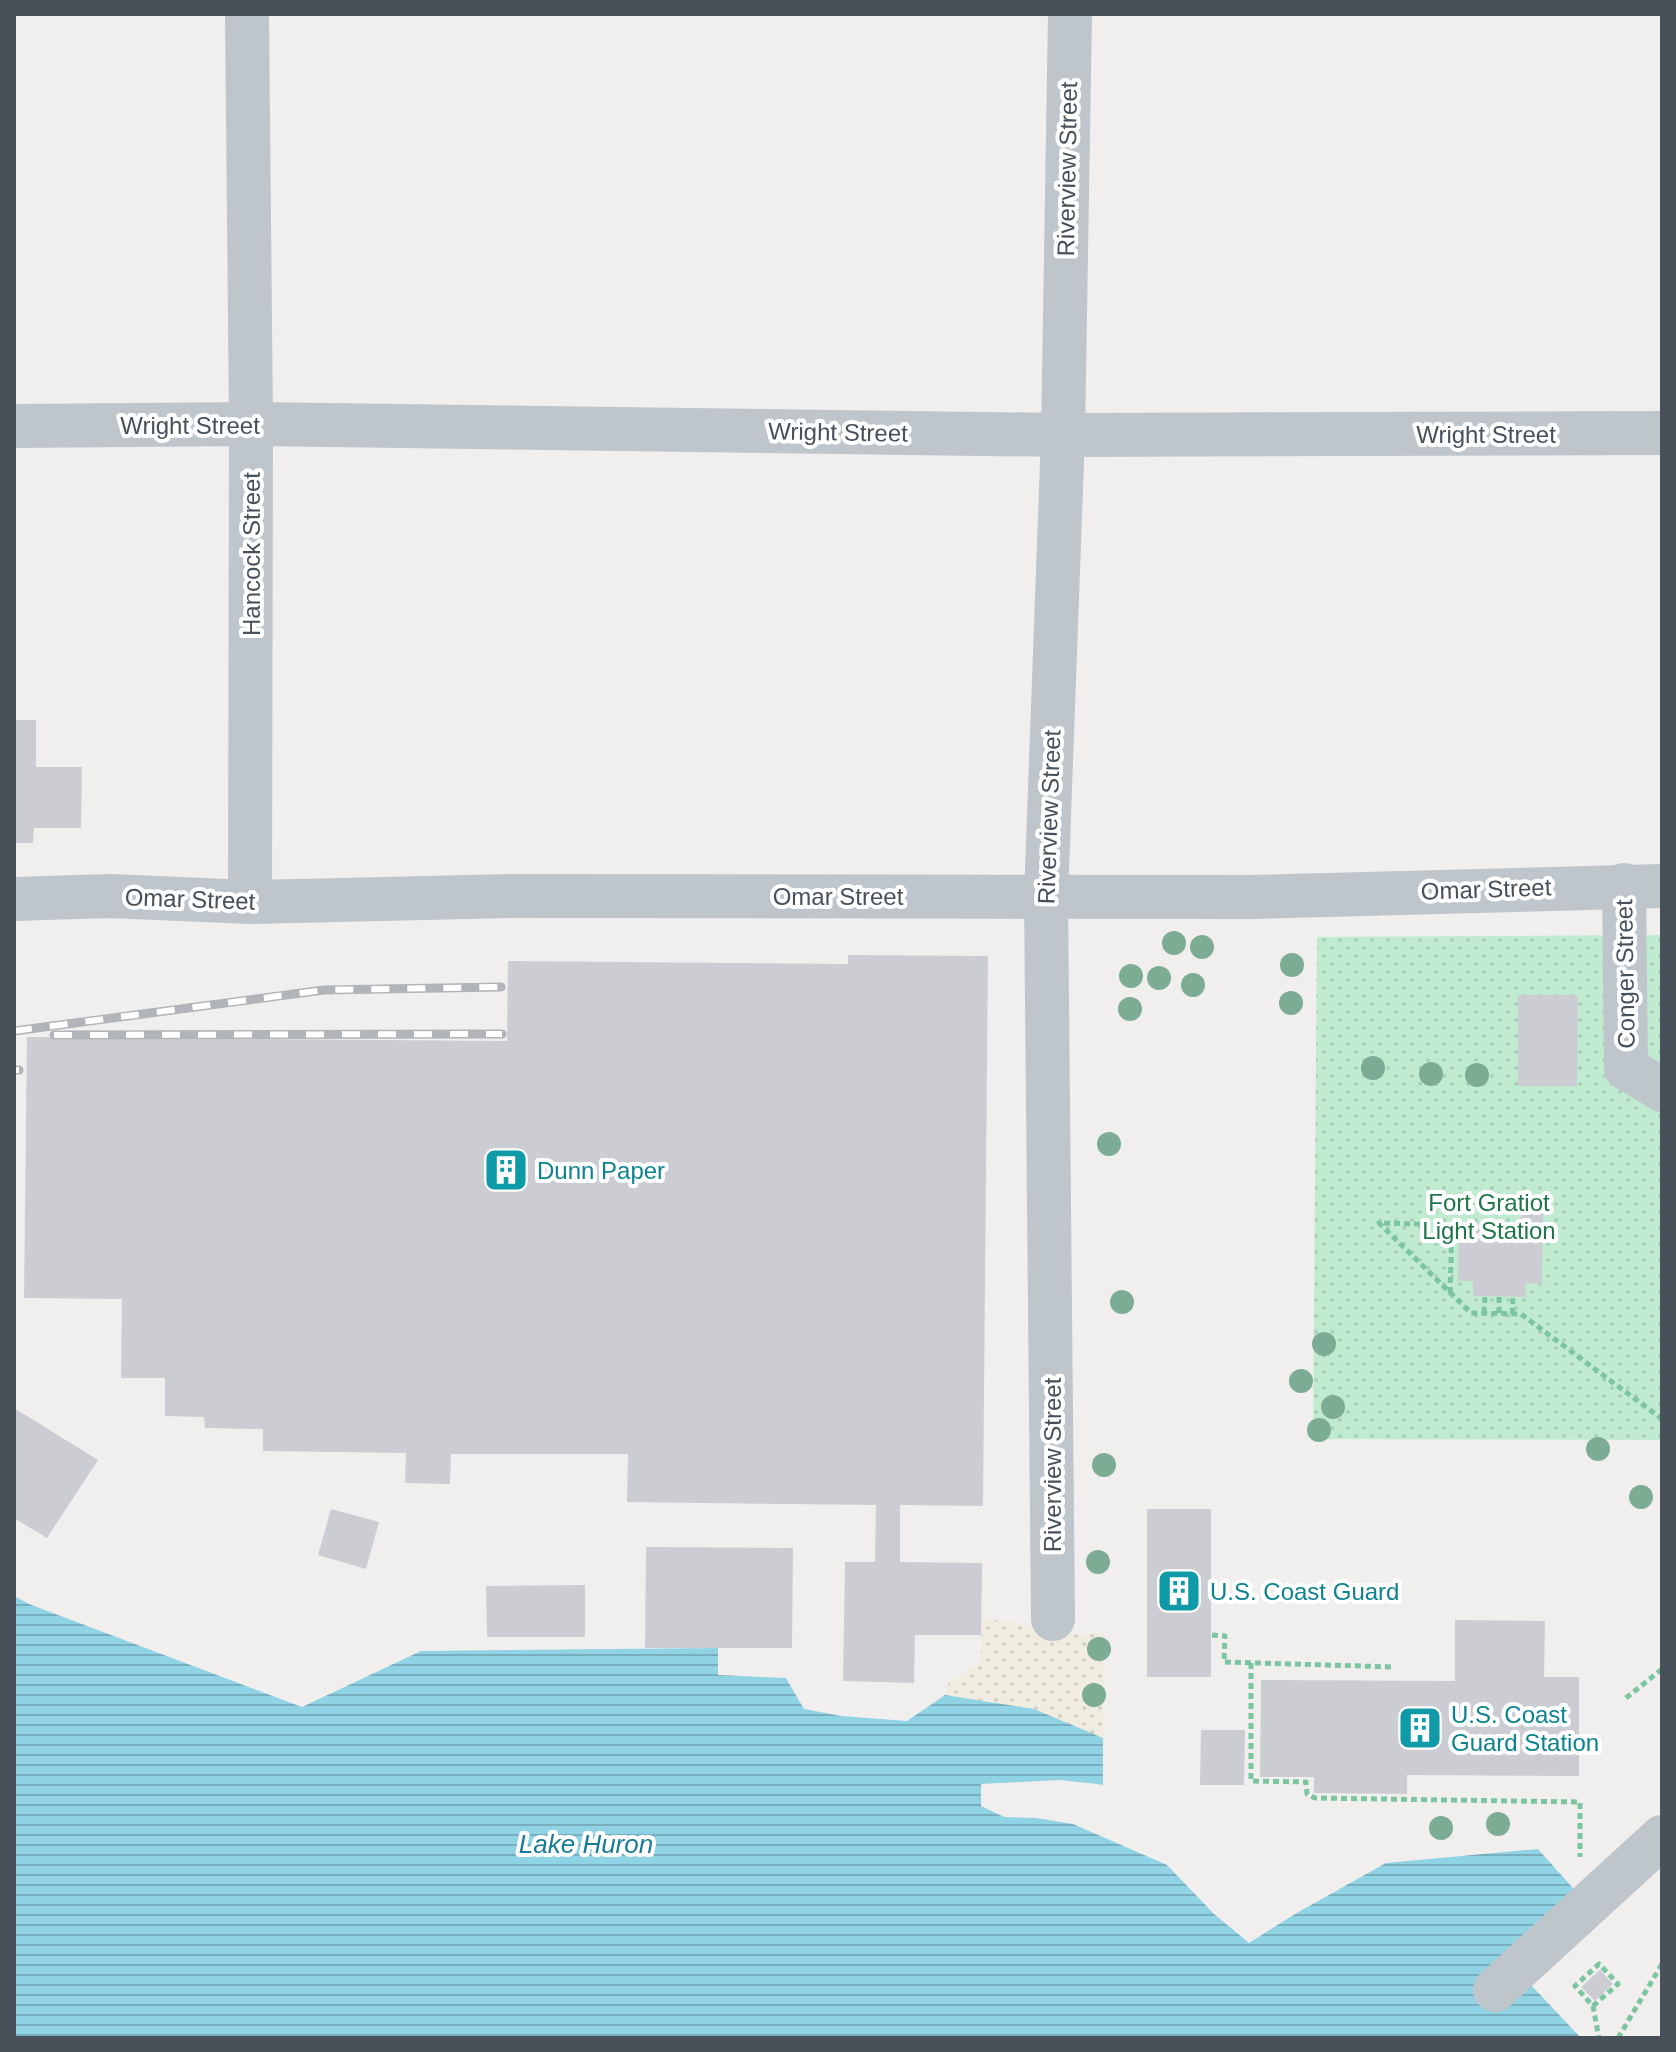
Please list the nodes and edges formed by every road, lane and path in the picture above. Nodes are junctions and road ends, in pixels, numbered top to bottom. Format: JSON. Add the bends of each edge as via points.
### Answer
{"nodes":[{"id":1,"x":247,"y":14,"type":"edge"},
{"id":2,"x":1070,"y":14,"type":"edge"},
{"id":3,"x":251,"y":424,"type":"junction"},
{"id":4,"x":14,"y":426,"type":"edge"},
{"id":5,"x":1662,"y":433,"type":"edge"},
{"id":6,"x":1063,"y":435,"type":"junction"},
{"id":7,"x":1643,"y":885,"type":"edge"},
{"id":8,"x":1046,"y":897,"type":"junction"},
{"id":9,"x":14,"y":899,"type":"edge"},
{"id":10,"x":250,"y":902,"type":"junction"},
{"id":11,"x":1662,"y":1090,"type":"edge"},
{"id":12,"x":1450,"y":1293,"type":"junction"},
{"id":13,"x":1485,"y":1296,"type":"dead end"},
{"id":14,"x":1499,"y":1297,"type":"dead end"},
{"id":15,"x":1513,"y":1297,"type":"dead end"},
{"id":16,"x":1484,"y":1313,"type":"junction"},
{"id":17,"x":1499,"y":1313,"type":"junction"},
{"id":18,"x":1512,"y":1314,"type":"junction"},
{"id":19,"x":1662,"y":1419,"type":"edge"},
{"id":20,"x":1053,"y":1619,"type":"dead end"},
{"id":21,"x":1212,"y":1635,"type":"dead end"},
{"id":22,"x":1251,"y":1663,"type":"junction"},
{"id":23,"x":1393,"y":1667,"type":"dead end"},
{"id":24,"x":1662,"y":1669,"type":"edge"},
{"id":25,"x":1626,"y":1698,"type":"dead end"},
{"id":26,"x":1580,"y":1802,"type":"dead end"},
{"id":27,"x":1662,"y":1837,"type":"edge"},
{"id":28,"x":1662,"y":1964,"type":"edge"},
{"id":29,"x":1495,"y":1990,"type":"dead end"},
{"id":30,"x":1593,"y":2006,"type":"junction"},
{"id":31,"x":1599,"y":2038,"type":"edge"},
{"id":32,"x":1618,"y":2038,"type":"edge"}],
"edges":[{"from":1,"to":3,"type":"street","name":"Hancock Street"},
{"from":2,"to":6,"type":"street","name":"Riverview Street"},
{"from":3,"to":4,"type":"street","name":"Wright Street"},
{"from":3,"to":6,"type":"street","name":"Wright Street"},
{"from":3,"to":10,"type":"street","name":"Hancock Street"},
{"from":5,"to":6,"type":"street","name":"Wright Street"},
{"from":6,"to":8,"type":"street","name":"Riverview Street"},
{"from":7,"to":8,"type":"street","name":"Omar Street","via":[[1251,897]]},
{"from":7,"to":11,"type":"street","name":"Conger Street","via":[[1626,1068]]},
{"from":8,"to":10,"type":"street","name":"Omar Street","via":[[511,896]]},
{"from":8,"to":20,"type":"street","name":"Riverview Street"},
{"from":9,"to":10,"type":"street","name":"Omar Street","via":[[110,896]]},
{"from":12,"to":12,"type":"path","via":[[1399,1243],[1379,1223],[1452,1225]]},
{"from":12,"to":16,"type":"path","via":[[1471,1313]]},
{"from":13,"to":16,"type":"path"},
{"from":14,"to":17,"type":"path"},
{"from":15,"to":18,"type":"path"},
{"from":16,"to":17,"type":"path"},
{"from":17,"to":18,"type":"path"},
{"from":18,"to":19,"type":"path","via":[[1521,1314]]},
{"from":21,"to":22,"type":"path","via":[[1225,1636],[1224,1662]]},
{"from":22,"to":23,"type":"path"},
{"from":22,"to":26,"type":"path","via":[[1251,1781],[1306,1782],[1307,1794],[1315,1798]]},
{"from":24,"to":25,"type":"path"},
{"from":27,"to":29,"type":"street"},
{"from":28,"to":32,"type":"path"},
{"from":30,"to":30,"type":"path","via":[[1575,1986],[1599,1964],[1618,1984]]},
{"from":30,"to":31,"type":"path"}]}
